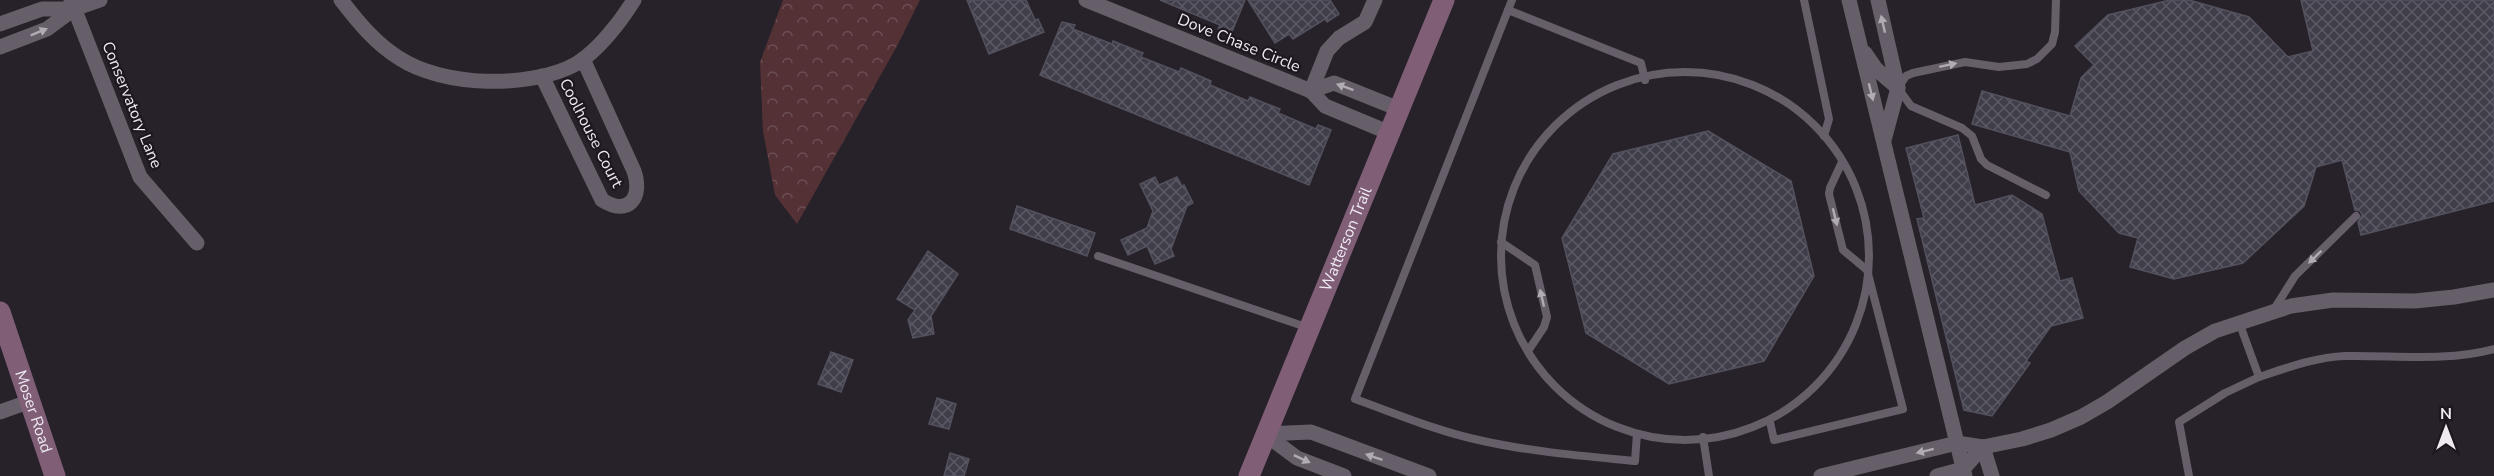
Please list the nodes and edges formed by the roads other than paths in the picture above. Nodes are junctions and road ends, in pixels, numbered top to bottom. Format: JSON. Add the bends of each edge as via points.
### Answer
{"nodes":[{"id":1,"x":100,"y":0,"type":"edge"},
{"id":2,"x":341,"y":0,"type":"edge"},
{"id":3,"x":634,"y":0,"type":"edge"},
{"id":4,"x":1086,"y":0,"type":"edge"},
{"id":5,"x":1374,"y":0,"type":"edge"},
{"id":6,"x":1444,"y":0,"type":"edge"},
{"id":7,"x":1512,"y":0,"type":"edge"},
{"id":8,"x":1804,"y":0,"type":"edge"},
{"id":9,"x":1849,"y":0,"type":"edge"},
{"id":10,"x":1878,"y":0,"type":"edge"},
{"id":11,"x":2056,"y":0,"type":"edge"},
{"id":12,"x":72,"y":5,"type":"edge"},
{"id":13,"x":1508,"y":10,"type":"junction"},
{"id":14,"x":0,"y":24,"type":"edge"},
{"id":15,"x":1858,"y":43,"type":"junction"},
{"id":16,"x":0,"y":47,"type":"edge"},
{"id":17,"x":583,"y":59,"type":"junction"},
{"id":18,"x":542,"y":76,"type":"junction"},
{"id":19,"x":1645,"y":80,"type":"junction"},
{"id":20,"x":1898,"y":88,"type":"junction"},
{"id":21,"x":1311,"y":91,"type":"junction"},
{"id":22,"x":1400,"y":109,"type":"junction"},
{"id":23,"x":1390,"y":133,"type":"junction"},
{"id":24,"x":1824,"y":136,"type":"junction"},
{"id":25,"x":1883,"y":142,"type":"junction"},
{"id":26,"x":1842,"y":162,"type":"junction"},
{"id":27,"x":2046,"y":195,"type":"dead end"},
{"id":28,"x":2356,"y":216,"type":"dead end"},
{"id":29,"x":1501,"y":242,"type":"junction"},
{"id":30,"x":197,"y":243,"type":"dead end"},
{"id":31,"x":1098,"y":256,"type":"dead end"},
{"id":32,"x":1867,"y":270,"type":"junction"},
{"id":33,"x":2494,"y":290,"type":"edge"},
{"id":34,"x":0,"y":312,"type":"edge"},
{"id":35,"x":2272,"y":312,"type":"junction"},
{"id":36,"x":2239,"y":322,"type":"junction"},
{"id":37,"x":1310,"y":328,"type":"junction"},
{"id":38,"x":2494,"y":349,"type":"edge"},
{"id":39,"x":1528,"y":351,"type":"junction"},
{"id":40,"x":2259,"y":377,"type":"junction"},
{"id":41,"x":31,"y":401,"type":"junction"},
{"id":42,"x":0,"y":412,"type":"edge"},
{"id":43,"x":1770,"y":422,"type":"junction"},
{"id":44,"x":1265,"y":434,"type":"junction"},
{"id":45,"x":1637,"y":434,"type":"junction"},
{"id":46,"x":1703,"y":437,"type":"junction"},
{"id":47,"x":1957,"y":443,"type":"junction"},
{"id":48,"x":1983,"y":447,"type":"junction"},
{"id":49,"x":1964,"y":473,"type":"edge"},
{"id":50,"x":55,"y":476,"type":"edge"},
{"id":51,"x":1248,"y":476,"type":"edge"},
{"id":52,"x":1344,"y":476,"type":"edge"},
{"id":53,"x":1429,"y":476,"type":"edge"},
{"id":54,"x":1709,"y":476,"type":"edge"},
{"id":55,"x":1821,"y":476,"type":"edge"},
{"id":56,"x":1937,"y":476,"type":"edge"},
{"id":57,"x":1992,"y":476,"type":"edge"},
{"id":58,"x":2189,"y":476,"type":"edge"}],
"edges":[{"from":1,"to":12,"type":"street"},
{"from":2,"to":18,"type":"street","via":[[378,43],[432,74],[468,81]]},
{"from":3,"to":17,"type":"street","via":[[623,18]]},
{"from":4,"to":21,"type":"street","name":"Dove Chase Circle"},
{"from":5,"to":21,"type":"street","name":"Dove Chase Circle","via":[[1365,22],[1339,38],[1327,51]]},
{"from":6,"to":22,"type":"main road","name":"Watterson Trail"},
{"from":7,"to":13,"type":"lane"},
{"from":8,"to":24,"type":"lane","via":[[1829,119]]},
{"from":9,"to":15,"type":"street"},
{"from":20,"to":10,"type":"street","one_way":true},
{"from":20,"to":11,"type":"lane","one_way":true,"via":[[1913,73],[1965,62],[1999,67],[2037,59],[2052,44]]},
{"from":12,"to":14,"type":"street","via":[[42,9]]},
{"from":16,"to":12,"type":"street","one_way":true,"via":[[47,29]]},
{"from":12,"to":30,"type":"street","name":"Conservatory Lane","via":[[140,177]]},
{"from":13,"to":19,"type":"lane","via":[[1641,63]]},
{"from":13,"to":45,"type":"lane","via":[[1355,399],[1480,441],[1569,456],[1635,461]]},
{"from":15,"to":20,"type":"street","via":[[1876,69]]},
{"from":15,"to":25,"type":"street","one_way":true},
{"from":17,"to":18,"type":"street"},
{"from":17,"to":18,"type":"street","name":"Coolhouse Court","via":[[639,184],[632,203],[611,206],[602,200]]},
{"from":19,"to":24,"type":"lane","via":[[1719,74],[1752,84],[1779,96]]},
{"from":19,"to":29,"type":"lane","via":[[1592,99],[1557,124],[1531,153],[1508,199]]},
{"from":20,"to":25,"type":"street"},
{"from":20,"to":27,"type":"lane","via":[[1911,106],[1972,136],[1987,165]]},
{"from":22,"to":21,"type":"street","name":"Dove Chase Circle","one_way":true,"via":[[1334,83]]},
{"from":21,"to":23,"type":"street","name":"Dove Chase Circle","via":[[1325,106]]},
{"from":22,"to":23,"type":"main road","name":"Watterson Trail"},
{"from":23,"to":37,"type":"main road","name":"Watterson Trail"},
{"from":24,"to":26,"type":"lane"},
{"from":25,"to":47,"type":"street"},
{"from":26,"to":32,"type":"lane","via":[[1862,206]]},
{"from":26,"to":32,"type":"lane","one_way":true,"via":[[1829,194],[1843,250]]},
{"from":28,"to":35,"type":"lane","one_way":true,"via":[[2295,276]]},
{"from":29,"to":39,"type":"lane","via":[[1501,274],[1508,304]]},
{"from":39,"to":29,"type":"lane","one_way":true,"via":[[1547,316],[1535,265]]},
{"from":31,"to":37,"type":"lane"},
{"from":32,"to":43,"type":"lane","via":[[1864,300],[1851,335],[1831,369],[1808,395]]},
{"from":32,"to":43,"type":"lane","via":[[1903,409],[1774,440]]},
{"from":33,"to":35,"type":"street","via":[[2415,301],[2333,300]]},
{"from":34,"to":41,"type":"main road","name":"Moser Road"},
{"from":35,"to":36,"type":"street"},
{"from":36,"to":40,"type":"lane"},
{"from":36,"to":48,"type":"street","via":[[2185,348],[2081,417],[2022,439]]},
{"from":37,"to":44,"type":"main road","name":"Watterson Trail"},
{"from":38,"to":40,"type":"lane","via":[[2444,358],[2343,356]]},
{"from":39,"to":45,"type":"lane","via":[[1553,385],[1581,408]]},
{"from":40,"to":58,"type":"lane","via":[[2179,422]]},
{"from":41,"to":42,"type":"street"},
{"from":41,"to":50,"type":"main road","name":"Moser Road"},
{"from":43,"to":46,"type":"lane"},
{"from":44,"to":51,"type":"main road","name":"Watterson Trail"},
{"from":44,"to":52,"type":"street","one_way":true,"via":[[1297,458]]},
{"from":53,"to":44,"type":"street","one_way":true,"via":[[1311,432]]},
{"from":45,"to":46,"type":"lane","via":[[1662,439]]},
{"from":46,"to":54,"type":"lane"},
{"from":47,"to":48,"type":"street"},
{"from":47,"to":49,"type":"street"},
{"from":47,"to":55,"type":"street","one_way":true},
{"from":48,"to":49,"type":"street"},
{"from":48,"to":57,"type":"street"},
{"from":49,"to":56,"type":"street"}]}
